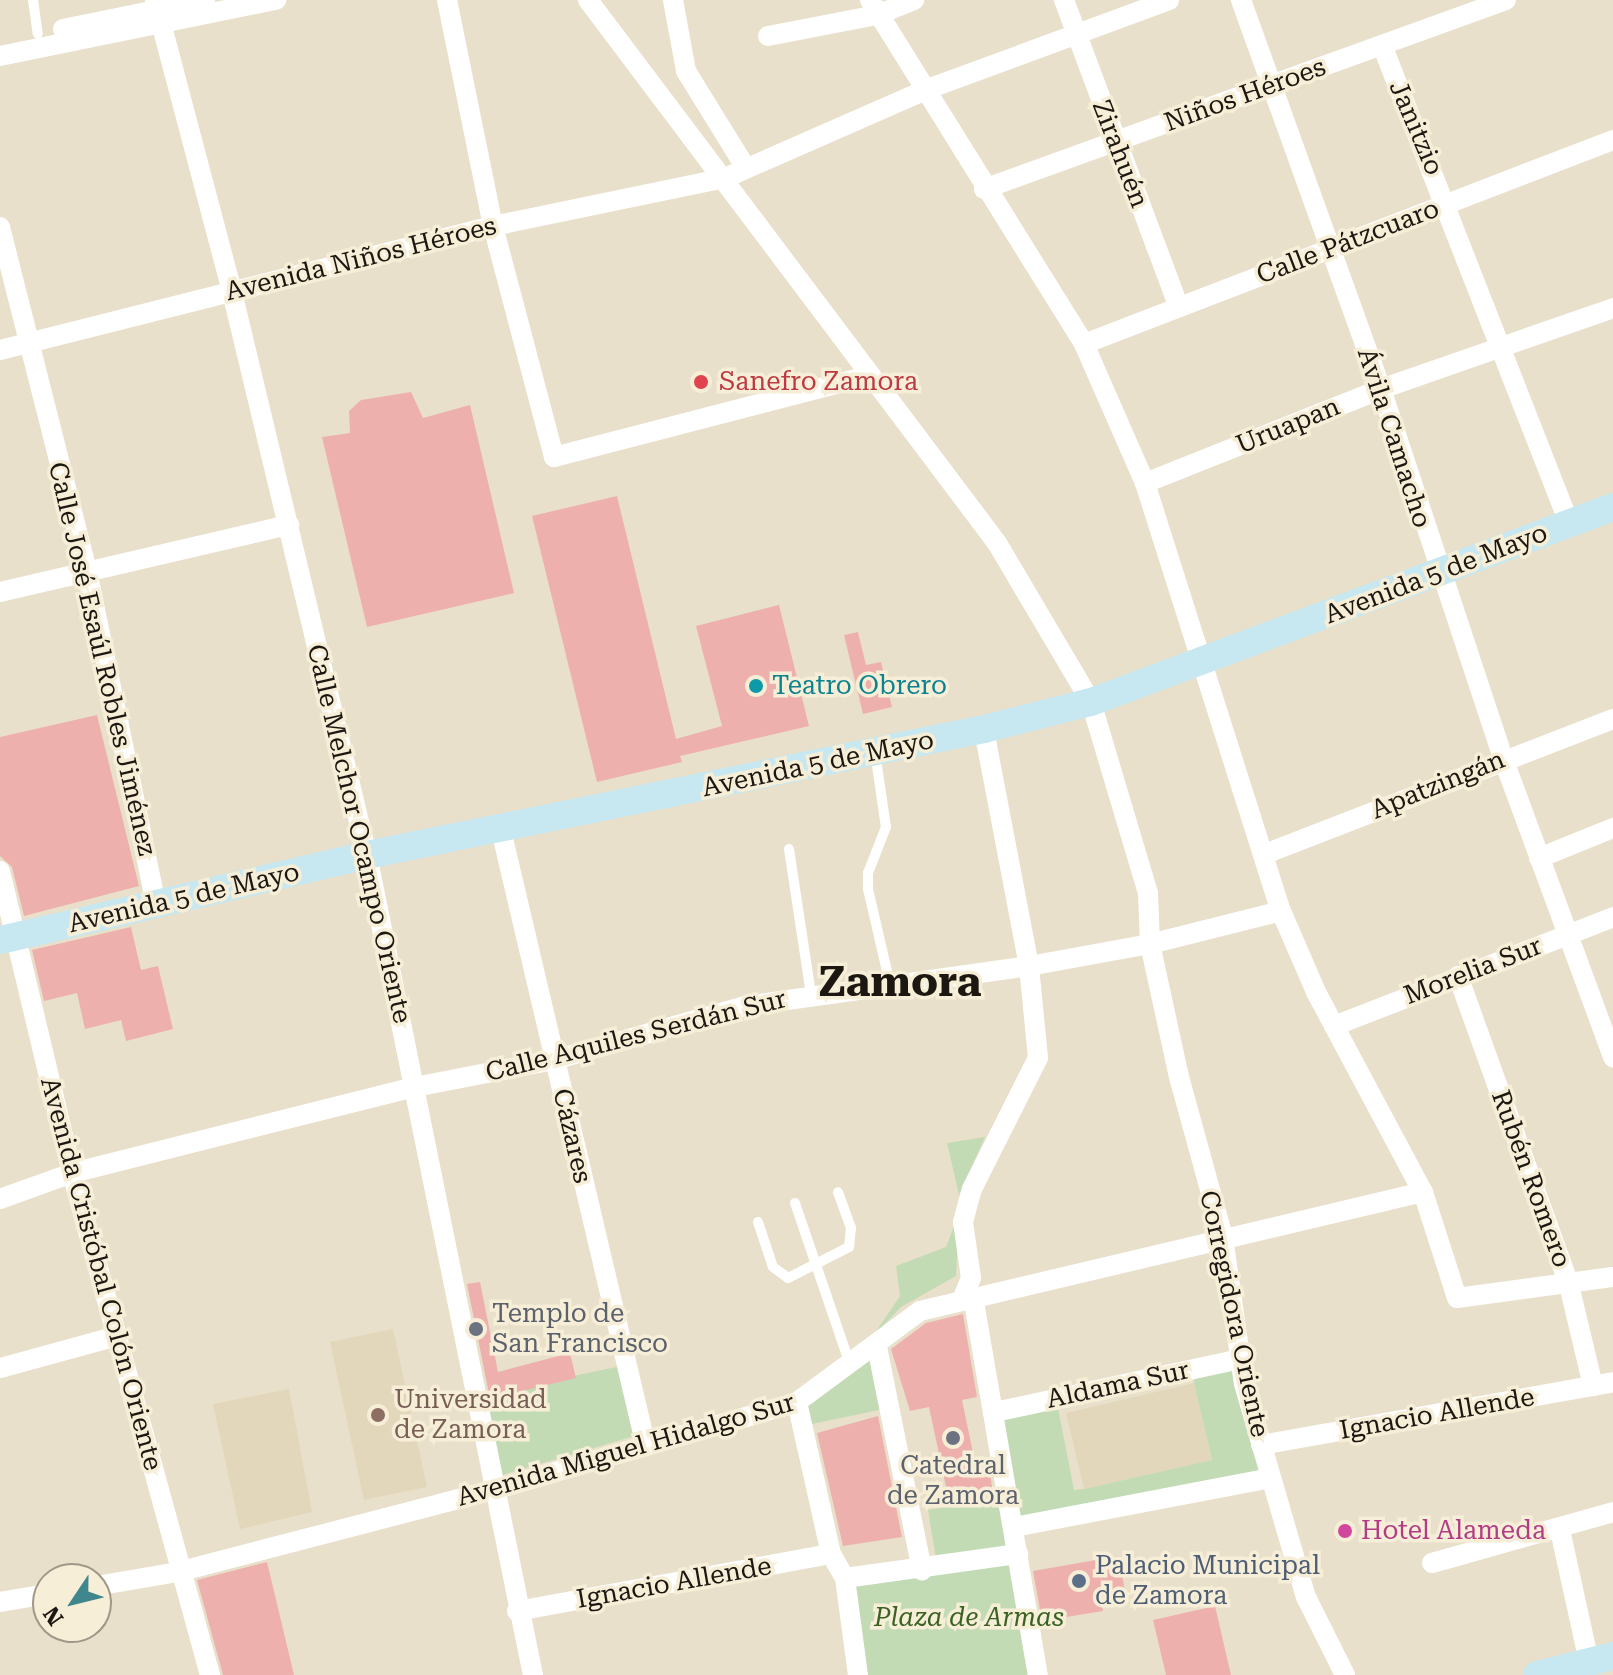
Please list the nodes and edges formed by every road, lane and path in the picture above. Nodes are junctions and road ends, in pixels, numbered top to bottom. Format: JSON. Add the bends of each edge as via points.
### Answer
{"nodes":[{"id":1,"x":33,"y":0,"type":"edge"},
{"id":2,"x":205,"y":0,"type":"edge"},
{"id":3,"x":276,"y":0,"type":"edge"},
{"id":4,"x":447,"y":0,"type":"edge"},
{"id":5,"x":588,"y":0,"type":"edge"},
{"id":6,"x":673,"y":0,"type":"edge"},
{"id":7,"x":914,"y":0,"type":"edge"},
{"id":8,"x":1064,"y":0,"type":"edge"},
{"id":9,"x":1169,"y":0,"type":"edge"},
{"id":10,"x":1241,"y":0,"type":"edge"},
{"id":11,"x":1502,"y":1,"type":"edge"},
{"id":12,"x":873,"y":7,"type":"edge"},
{"id":13,"x":157,"y":11,"type":"edge"},
{"id":14,"x":1075,"y":32,"type":"junction"},
{"id":15,"x":38,"y":34,"type":"junction"},
{"id":16,"x":768,"y":36,"type":"dead end"},
{"id":17,"x":0,"y":42,"type":"edge"},
{"id":18,"x":1382,"y":45,"type":"junction"},
{"id":19,"x":0,"y":56,"type":"edge"},
{"id":20,"x":1269,"y":85,"type":"junction"},
{"id":21,"x":925,"y":90,"type":"junction"},
{"id":22,"x":1613,"y":140,"type":"edge"},
{"id":23,"x":1115,"y":142,"type":"junction"},
{"id":24,"x":746,"y":168,"type":"junction"},
{"id":25,"x":725,"y":178,"type":"junction"},
{"id":26,"x":984,"y":189,"type":"junction"},
{"id":27,"x":1448,"y":203,"type":"junction"},
{"id":28,"x":493,"y":226,"type":"junction"},
{"id":29,"x":0,"y":227,"type":"edge"},
{"id":30,"x":1330,"y":250,"type":"junction"},
{"id":31,"x":232,"y":292,"type":"junction"},
{"id":32,"x":1179,"y":307,"type":"junction"},
{"id":33,"x":1613,"y":308,"type":"edge"},
{"id":34,"x":27,"y":344,"type":"junction"},
{"id":35,"x":1084,"y":344,"type":"junction"},
{"id":36,"x":1502,"y":344,"type":"junction"},
{"id":37,"x":0,"y":350,"type":"edge"},
{"id":38,"x":870,"y":375,"type":"junction"},
{"id":39,"x":1381,"y":389,"type":"junction"},
{"id":40,"x":1145,"y":483,"type":"junction"},
{"id":41,"x":1613,"y":507,"type":"edge"},
{"id":42,"x":1569,"y":523,"type":"junction"},
{"id":43,"x":289,"y":525,"type":"junction"},
{"id":44,"x":87,"y":571,"type":"junction"},
{"id":45,"x":1438,"y":573,"type":"junction"},
{"id":46,"x":0,"y":592,"type":"edge"},
{"id":47,"x":1200,"y":666,"type":"junction"},
{"id":48,"x":1091,"y":702,"type":"junction"},
{"id":49,"x":1613,"y":719,"type":"edge"},
{"id":50,"x":984,"y":729,"type":"junction"},
{"id":51,"x":875,"y":752,"type":"junction"},
{"id":52,"x":1503,"y":758,"type":"junction"},
{"id":53,"x":1613,"y":828,"type":"edge"},
{"id":54,"x":501,"y":830,"type":"junction"},
{"id":55,"x":789,"y":849,"type":"dead end"},
{"id":56,"x":1265,"y":854,"type":"junction"},
{"id":57,"x":367,"y":855,"type":"junction"},
{"id":58,"x":1539,"y":858,"type":"junction"},
{"id":59,"x":0,"y":871,"type":"edge"},
{"id":60,"x":156,"y":905,"type":"junction"},
{"id":61,"x":1281,"y":911,"type":"junction"},
{"id":62,"x":1613,"y":917,"type":"edge"},
{"id":63,"x":1567,"y":934,"type":"junction"},
{"id":64,"x":7,"y":938,"type":"edge"},
{"id":65,"x":1150,"y":944,"type":"junction"},
{"id":66,"x":1029,"y":966,"type":"junction"},
{"id":67,"x":1458,"y":976,"type":"junction"},
{"id":68,"x":890,"y":984,"type":"junction"},
{"id":69,"x":811,"y":994,"type":"junction"},
{"id":70,"x":1334,"y":1026,"type":"junction"},
{"id":71,"x":1613,"y":1057,"type":"edge"},
{"id":72,"x":554,"y":1060,"type":"junction"},
{"id":73,"x":415,"y":1087,"type":"junction"},
{"id":74,"x":72,"y":1173,"type":"junction"},
{"id":75,"x":838,"y":1192,"type":"dead end"},
{"id":76,"x":1423,"y":1192,"type":"junction"},
{"id":77,"x":0,"y":1199,"type":"edge"},
{"id":78,"x":795,"y":1203,"type":"dead end"},
{"id":79,"x":758,"y":1222,"type":"dead end"},
{"id":80,"x":1223,"y":1237,"type":"junction"},
{"id":81,"x":817,"y":1266,"type":"junction"},
{"id":82,"x":1613,"y":1277,"type":"edge"},
{"id":83,"x":1569,"y":1285,"type":"junction"},
{"id":84,"x":968,"y":1298,"type":"junction"},
{"id":85,"x":117,"y":1336,"type":"junction"},
{"id":86,"x":877,"y":1347,"type":"junction"},
{"id":87,"x":1240,"y":1359,"type":"junction"},
{"id":88,"x":850,"y":1367,"type":"junction"},
{"id":89,"x":0,"y":1368,"type":"edge"},
{"id":90,"x":1603,"y":1384,"type":"edge"},
{"id":91,"x":797,"y":1402,"type":"junction"},
{"id":92,"x":995,"y":1412,"type":"junction"},
{"id":93,"x":645,"y":1442,"type":"junction"},
{"id":94,"x":1261,"y":1445,"type":"junction"},
{"id":95,"x":1270,"y":1478,"type":"junction"},
{"id":96,"x":493,"y":1490,"type":"junction"},
{"id":97,"x":1613,"y":1512,"type":"edge"},
{"id":98,"x":1014,"y":1527,"type":"junction"},
{"id":99,"x":1560,"y":1530,"type":"junction"},
{"id":100,"x":831,"y":1554,"type":"junction"},
{"id":101,"x":1018,"y":1554,"type":"junction"},
{"id":102,"x":1432,"y":1563,"type":"dead end"},
{"id":103,"x":922,"y":1571,"type":"junction"},
{"id":104,"x":178,"y":1572,"type":"junction"},
{"id":105,"x":845,"y":1578,"type":"junction"},
{"id":106,"x":112,"y":1583,"type":"edge"},
{"id":107,"x":32,"y":1597,"type":"edge"},
{"id":108,"x":0,"y":1602,"type":"edge"},
{"id":109,"x":517,"y":1611,"type":"junction"},
{"id":110,"x":1601,"y":1659,"type":"edge"},
{"id":111,"x":210,"y":1675,"type":"edge"},
{"id":112,"x":533,"y":1675,"type":"edge"},
{"id":113,"x":858,"y":1675,"type":"edge"},
{"id":114,"x":1038,"y":1675,"type":"edge"},
{"id":115,"x":1345,"y":1675,"type":"edge"},
{"id":116,"x":1537,"y":1675,"type":"edge"}],
"edges":[{"from":1,"to":15,"type":"lane"},
{"from":2,"to":13,"type":"street"},
{"from":3,"to":13,"type":"street"},
{"from":4,"to":28,"type":"street"},
{"from":5,"to":25,"type":"street","name":"Corregidora Oriente"},
{"from":6,"to":24,"type":"street","via":[[686,71]]},
{"from":7,"to":12,"type":"street"},
{"from":8,"to":14,"type":"street","name":"Zirahuén"},
{"from":9,"to":14,"type":"street"},
{"from":10,"to":20,"type":"street","name":"Ávila Camacho"},
{"from":11,"to":18,"type":"street","name":"Niños Héroes"},
{"from":12,"to":16,"type":"street"},
{"from":12,"to":21,"type":"street"},
{"from":13,"to":15,"type":"street"},
{"from":13,"to":19,"type":"street"},
{"from":13,"to":31,"type":"street","name":"Calle Melchor Ocampo Oriente"},
{"from":14,"to":21,"type":"street"},
{"from":14,"to":23,"type":"street","name":"Zirahuén"},
{"from":15,"to":17,"type":"street"},
{"from":18,"to":20,"type":"street","name":"Niños Héroes"},
{"from":18,"to":27,"type":"street","name":"Janitzio"},
{"from":20,"to":23,"type":"street","name":"Niños Héroes"},
{"from":20,"to":30,"type":"street","name":"Ávila Camacho"},
{"from":21,"to":24,"type":"street"},
{"from":21,"to":26,"type":"street"},
{"from":22,"to":27,"type":"street","name":"Calle Pátzcuaro"},
{"from":23,"to":26,"type":"street","name":"Niños Héroes"},
{"from":23,"to":32,"type":"street","name":"Zirahuén"},
{"from":24,"to":25,"type":"street"},
{"from":25,"to":28,"type":"street","name":"Avenida Niños Héroes"},
{"from":25,"to":38,"type":"street","name":"Corregidora Oriente"},
{"from":26,"to":35,"type":"street"},
{"from":27,"to":30,"type":"street","name":"Calle Pátzcuaro"},
{"from":27,"to":36,"type":"street","name":"Janitzio"},
{"from":28,"to":31,"type":"street","name":"Avenida Niños Héroes"},
{"from":28,"to":38,"type":"street","via":[[554,457]]},
{"from":29,"to":34,"type":"street","name":"Calle José Esaúl Robles Jiménez"},
{"from":30,"to":32,"type":"street","name":"Calle Pátzcuaro"},
{"from":30,"to":39,"type":"street","name":"Ávila Camacho"},
{"from":31,"to":34,"type":"street","name":"Avenida Niños Héroes"},
{"from":31,"to":43,"type":"street","name":"Calle Melchor Ocampo Oriente"},
{"from":32,"to":35,"type":"street","name":"Calle Pátzcuaro"},
{"from":33,"to":36,"type":"street","name":"Uruapan"},
{"from":34,"to":37,"type":"street","name":"Avenida Niños Héroes"},
{"from":34,"to":44,"type":"street","name":"Calle José Esaúl Robles Jiménez"},
{"from":35,"to":40,"type":"street"},
{"from":36,"to":39,"type":"street","name":"Uruapan"},
{"from":36,"to":42,"type":"street","name":"Janitzio"},
{"from":38,"to":48,"type":"street","name":"Corregidora Oriente","via":[[997,543]]},
{"from":39,"to":40,"type":"street","name":"Uruapan"},
{"from":39,"to":45,"type":"street","name":"Ávila Camacho"},
{"from":40,"to":47,"type":"street"},
{"from":41,"to":42,"type":"street","name":"Avenida 5 de Mayo"},
{"from":42,"to":45,"type":"street","name":"Avenida 5 de Mayo"},
{"from":43,"to":44,"type":"street"},
{"from":43,"to":57,"type":"street","name":"Calle Melchor Ocampo Oriente"},
{"from":44,"to":46,"type":"street"},
{"from":44,"to":60,"type":"street","name":"Calle José Esaúl Robles Jiménez"},
{"from":45,"to":47,"type":"street","name":"Avenida 5 de Mayo"},
{"from":45,"to":52,"type":"street","name":"Ávila Camacho"},
{"from":47,"to":48,"type":"street","name":"Avenida 5 de Mayo"},
{"from":47,"to":56,"type":"street"},
{"from":48,"to":50,"type":"street","name":"Avenida 5 de Mayo"},
{"from":48,"to":65,"type":"street","name":"Corregidora Oriente","via":[[1148,893]]},
{"from":49,"to":52,"type":"street","name":"Apatzingán"},
{"from":50,"to":51,"type":"street","name":"Avenida 5 de Mayo"},
{"from":50,"to":66,"type":"street"},
{"from":51,"to":54,"type":"street","name":"Avenida 5 de Mayo"},
{"from":51,"to":68,"type":"lane","via":[[886,827],[868,873],[868,889]]},
{"from":52,"to":56,"type":"street","name":"Apatzingán"},
{"from":52,"to":58,"type":"street","name":"Ávila Camacho"},
{"from":53,"to":58,"type":"street"},
{"from":54,"to":57,"type":"street","name":"Avenida 5 de Mayo"},
{"from":54,"to":72,"type":"street","name":"Cázares"},
{"from":55,"to":69,"type":"lane"},
{"from":56,"to":61,"type":"street"},
{"from":57,"to":60,"type":"street","name":"Avenida 5 de Mayo"},
{"from":57,"to":73,"type":"street","name":"Calle Melchor Ocampo Oriente"},
{"from":58,"to":63,"type":"street","name":"Ávila Camacho"},
{"from":59,"to":64,"type":"street","name":"Avenida Cristóbal Colón Oriente"},
{"from":60,"to":64,"type":"street","name":"Avenida 5 de Mayo"},
{"from":61,"to":65,"type":"street","name":"Calle Aquiles Serdán Sur"},
{"from":61,"to":70,"type":"street"},
{"from":62,"to":63,"type":"street","name":"Morelia Sur"},
{"from":63,"to":67,"type":"street","name":"Morelia Sur"},
{"from":63,"to":71,"type":"street","name":"Ávila Camacho"},
{"from":64,"to":74,"type":"street","name":"Avenida Cristóbal Colón Oriente"},
{"from":65,"to":66,"type":"street","name":"Calle Aquiles Serdán Sur"},
{"from":65,"to":80,"type":"street","name":"Corregidora Oriente","via":[[1179,1077]]},
{"from":66,"to":68,"type":"street","name":"Calle Aquiles Serdán Sur"},
{"from":66,"to":84,"type":"street","via":[[1038,1058],[972,1189],[963,1222],[971,1278]]},
{"from":67,"to":70,"type":"street","name":"Morelia Sur"},
{"from":67,"to":83,"type":"street","name":"Rubén Romero"},
{"from":68,"to":69,"type":"street","name":"Calle Aquiles Serdán Sur"},
{"from":69,"to":72,"type":"street","name":"Calle Aquiles Serdán Sur","via":[[745,1006]]},
{"from":70,"to":76,"type":"street"},
{"from":72,"to":73,"type":"street","name":"Calle Aquiles Serdán Sur"},
{"from":72,"to":93,"type":"street","name":"Cázares"},
{"from":73,"to":74,"type":"street","name":"Calle Aquiles Serdán Sur"},
{"from":73,"to":96,"type":"street","name":"Calle Melchor Ocampo Oriente"},
{"from":74,"to":77,"type":"street","name":"Calle Aquiles Serdán Sur"},
{"from":74,"to":85,"type":"street","name":"Avenida Cristóbal Colón Oriente"},
{"from":75,"to":81,"type":"lane","via":[[853,1240]]},
{"from":76,"to":80,"type":"street","name":"Avenida Miguel Hidalgo Sur"},
{"from":76,"to":83,"type":"street","via":[[1457,1298]]},
{"from":78,"to":81,"type":"lane"},
{"from":79,"to":81,"type":"lane","via":[[779,1276],[788,1278]]},
{"from":80,"to":84,"type":"street","name":"Avenida Miguel Hidalgo Sur"},
{"from":80,"to":87,"type":"street","name":"Corregidora Oriente"},
{"from":81,"to":88,"type":"lane"},
{"from":82,"to":83,"type":"street"},
{"from":83,"to":90,"type":"street","name":"Rubén Romero"},
{"from":84,"to":86,"type":"street","name":"Avenida Miguel Hidalgo Sur","via":[[904,1319]]},
{"from":84,"to":92,"type":"street"},
{"from":85,"to":89,"type":"street"},
{"from":85,"to":104,"type":"street","name":"Avenida Cristóbal Colón Oriente"},
{"from":86,"to":88,"type":"street","name":"Avenida Miguel Hidalgo Sur"},
{"from":86,"to":103,"type":"street"},
{"from":87,"to":92,"type":"street","name":"Aldama Sur"},
{"from":87,"to":94,"type":"street","name":"Corregidora Oriente"},
{"from":88,"to":91,"type":"street","name":"Avenida Miguel Hidalgo Sur"},
{"from":90,"to":94,"type":"street","name":"Ignacio Allende"},
{"from":91,"to":93,"type":"street","name":"Avenida Miguel Hidalgo Sur"},
{"from":91,"to":100,"type":"street"},
{"from":92,"to":98,"type":"street"},
{"from":93,"to":96,"type":"street","name":"Avenida Miguel Hidalgo Sur"},
{"from":94,"to":95,"type":"street","name":"Corregidora Oriente"},
{"from":95,"to":98,"type":"street"},
{"from":95,"to":115,"type":"street","name":"Corregidora Oriente","via":[[1306,1597]]},
{"from":96,"to":104,"type":"street","name":"Avenida Miguel Hidalgo Sur"},
{"from":96,"to":109,"type":"street","name":"Calle Melchor Ocampo Oriente"},
{"from":97,"to":99,"type":"street"},
{"from":98,"to":101,"type":"street"},
{"from":99,"to":102,"type":"street"},
{"from":99,"to":110,"type":"street"},
{"from":100,"to":105,"type":"street"},
{"from":100,"to":109,"type":"street","name":"Ignacio Allende"},
{"from":101,"to":103,"type":"street"},
{"from":101,"to":114,"type":"street"},
{"from":103,"to":105,"type":"street"},
{"from":104,"to":106,"type":"street","name":"Avenida Miguel Hidalgo Sur"},
{"from":104,"to":111,"type":"street","name":"Avenida Cristóbal Colón Oriente"},
{"from":105,"to":113,"type":"street"},
{"from":107,"to":108,"type":"street"},
{"from":109,"to":112,"type":"street","name":"Calle Melchor Ocampo Oriente"},
{"from":110,"to":116,"type":"street"}]}
